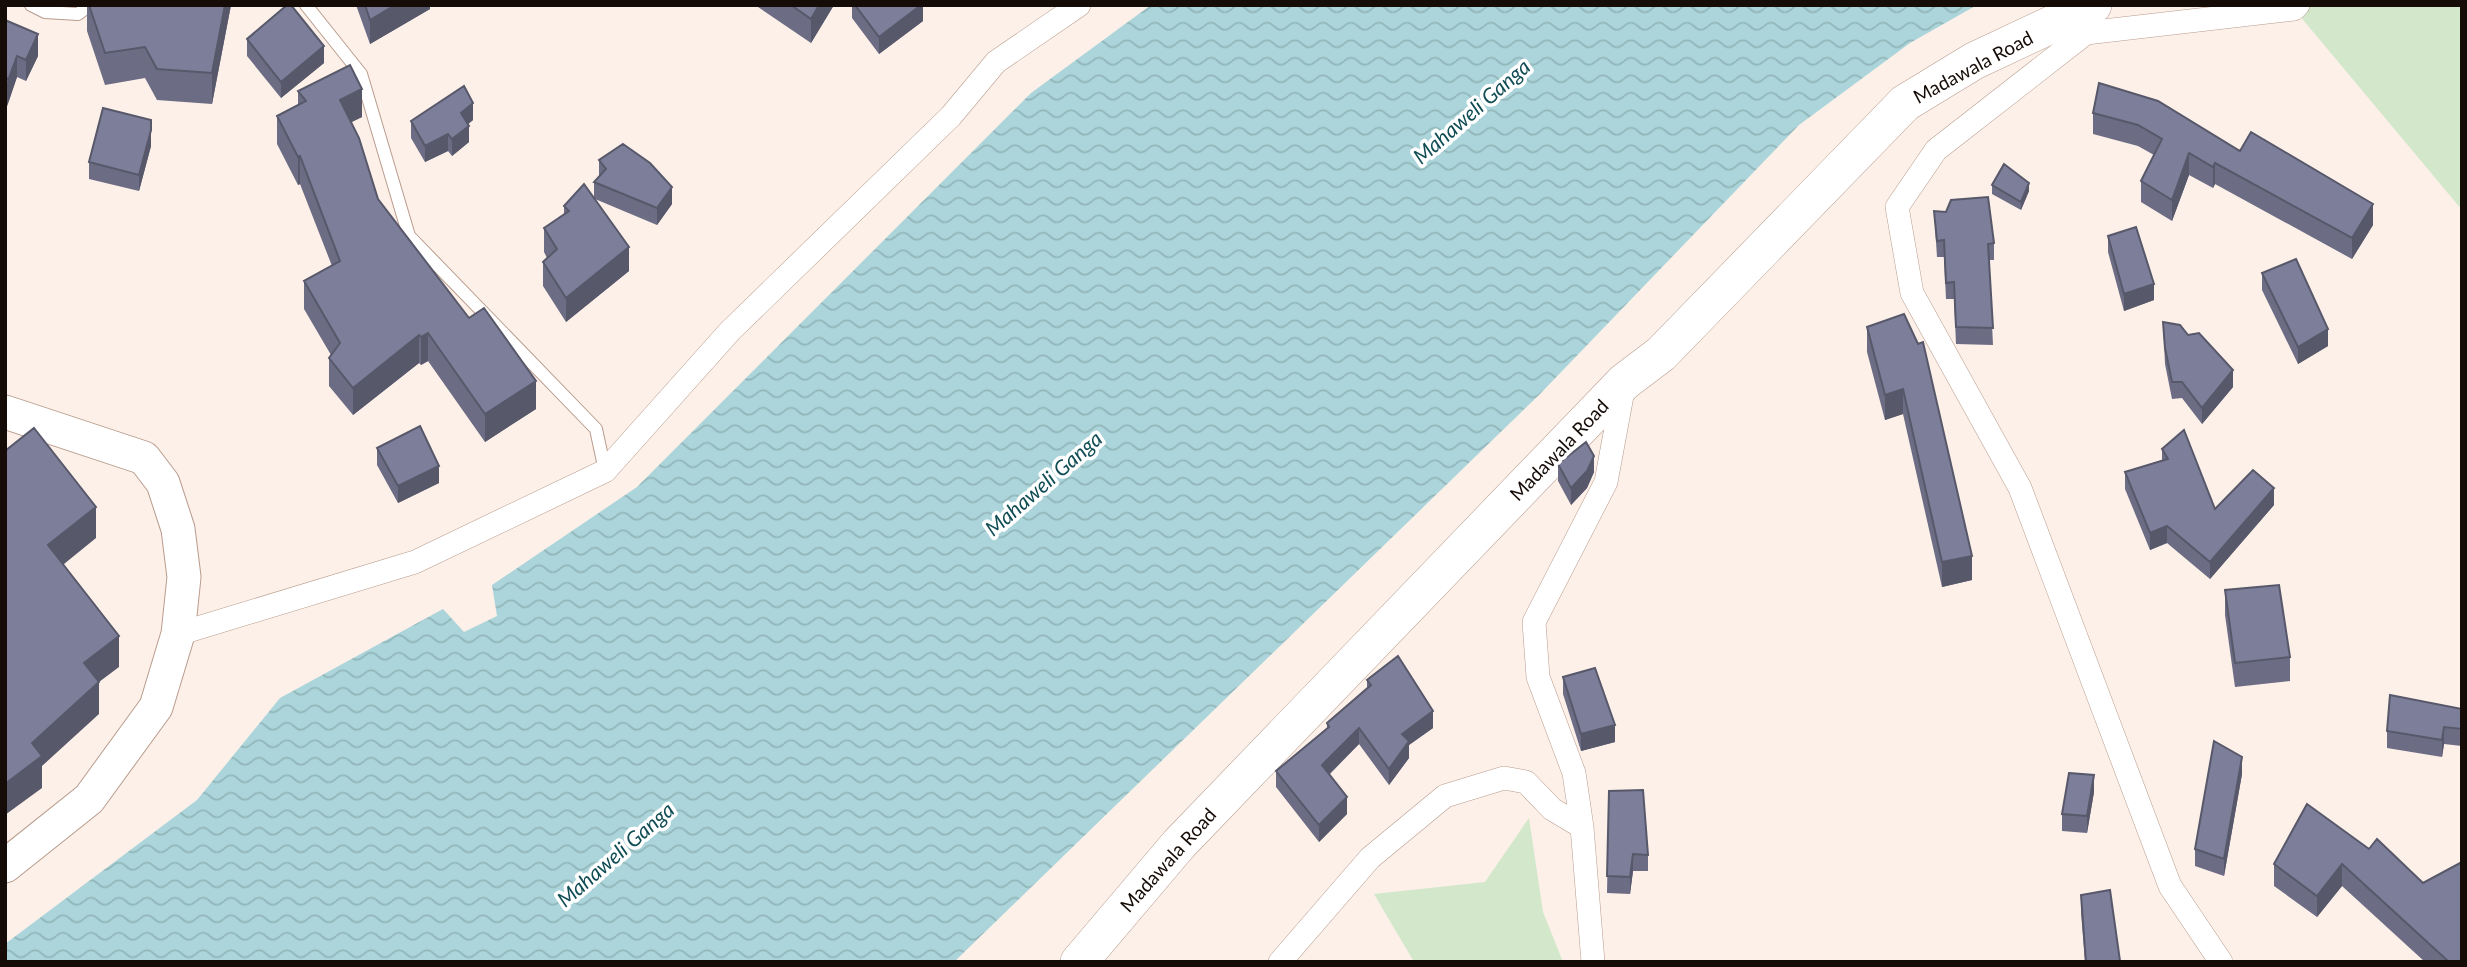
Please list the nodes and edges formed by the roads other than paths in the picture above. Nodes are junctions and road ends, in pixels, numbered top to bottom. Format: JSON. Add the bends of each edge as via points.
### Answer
{"nodes":[{"id":1,"x":32,"y":5,"type":"edge"},
{"id":2,"x":90,"y":5,"type":"edge"},
{"id":3,"x":306,"y":5,"type":"edge"},
{"id":4,"x":1079,"y":5,"type":"edge"},
{"id":5,"x":2093,"y":5,"type":"edge"},
{"id":6,"x":2298,"y":5,"type":"edge"},
{"id":7,"x":1624,"y":382,"type":"junction"},
{"id":8,"x":5,"y":412,"type":"edge"},
{"id":9,"x":605,"y":471,"type":"junction"},
{"id":10,"x":178,"y":634,"type":"junction"},
{"id":11,"x":1581,"y":827,"type":"junction"},
{"id":12,"x":5,"y":866,"type":"edge"},
{"id":13,"x":1079,"y":962,"type":"edge"},
{"id":14,"x":1280,"y":962,"type":"edge"},
{"id":15,"x":1593,"y":962,"type":"edge"},
{"id":16,"x":2221,"y":962,"type":"edge"}],
"edges":[{"from":1,"to":2,"type":"lane","via":[[45,12],[78,14]]},
{"from":3,"to":9,"type":"lane","via":[[361,74],[410,236],[596,429]]},
{"from":4,"to":9,"type":"street","via":[[996,62],[951,116],[730,331]]},
{"from":5,"to":7,"type":"main road","name":"Madawala Road","via":[[1974,61],[1905,103],[1661,354]]},
{"from":6,"to":16,"type":"street","via":[[2085,33],[1936,150],[1897,206],[1912,293],[2020,488],[2170,886]]},
{"from":7,"to":11,"type":"street","via":[[1606,482],[1534,622],[1538,677],[1574,773]]},
{"from":7,"to":13,"type":"main road","name":"Madawala Road","via":[[1179,844]]},
{"from":8,"to":10,"type":"street","via":[[144,458],[163,483],[178,529],[184,577]]},
{"from":9,"to":10,"type":"street","via":[[415,562]]},
{"from":10,"to":12,"type":"street","via":[[156,707],[89,799]]},
{"from":11,"to":14,"type":"street","via":[[1552,809],[1526,782],[1504,778],[1445,796],[1370,858]]},
{"from":11,"to":15,"type":"street"}]}
